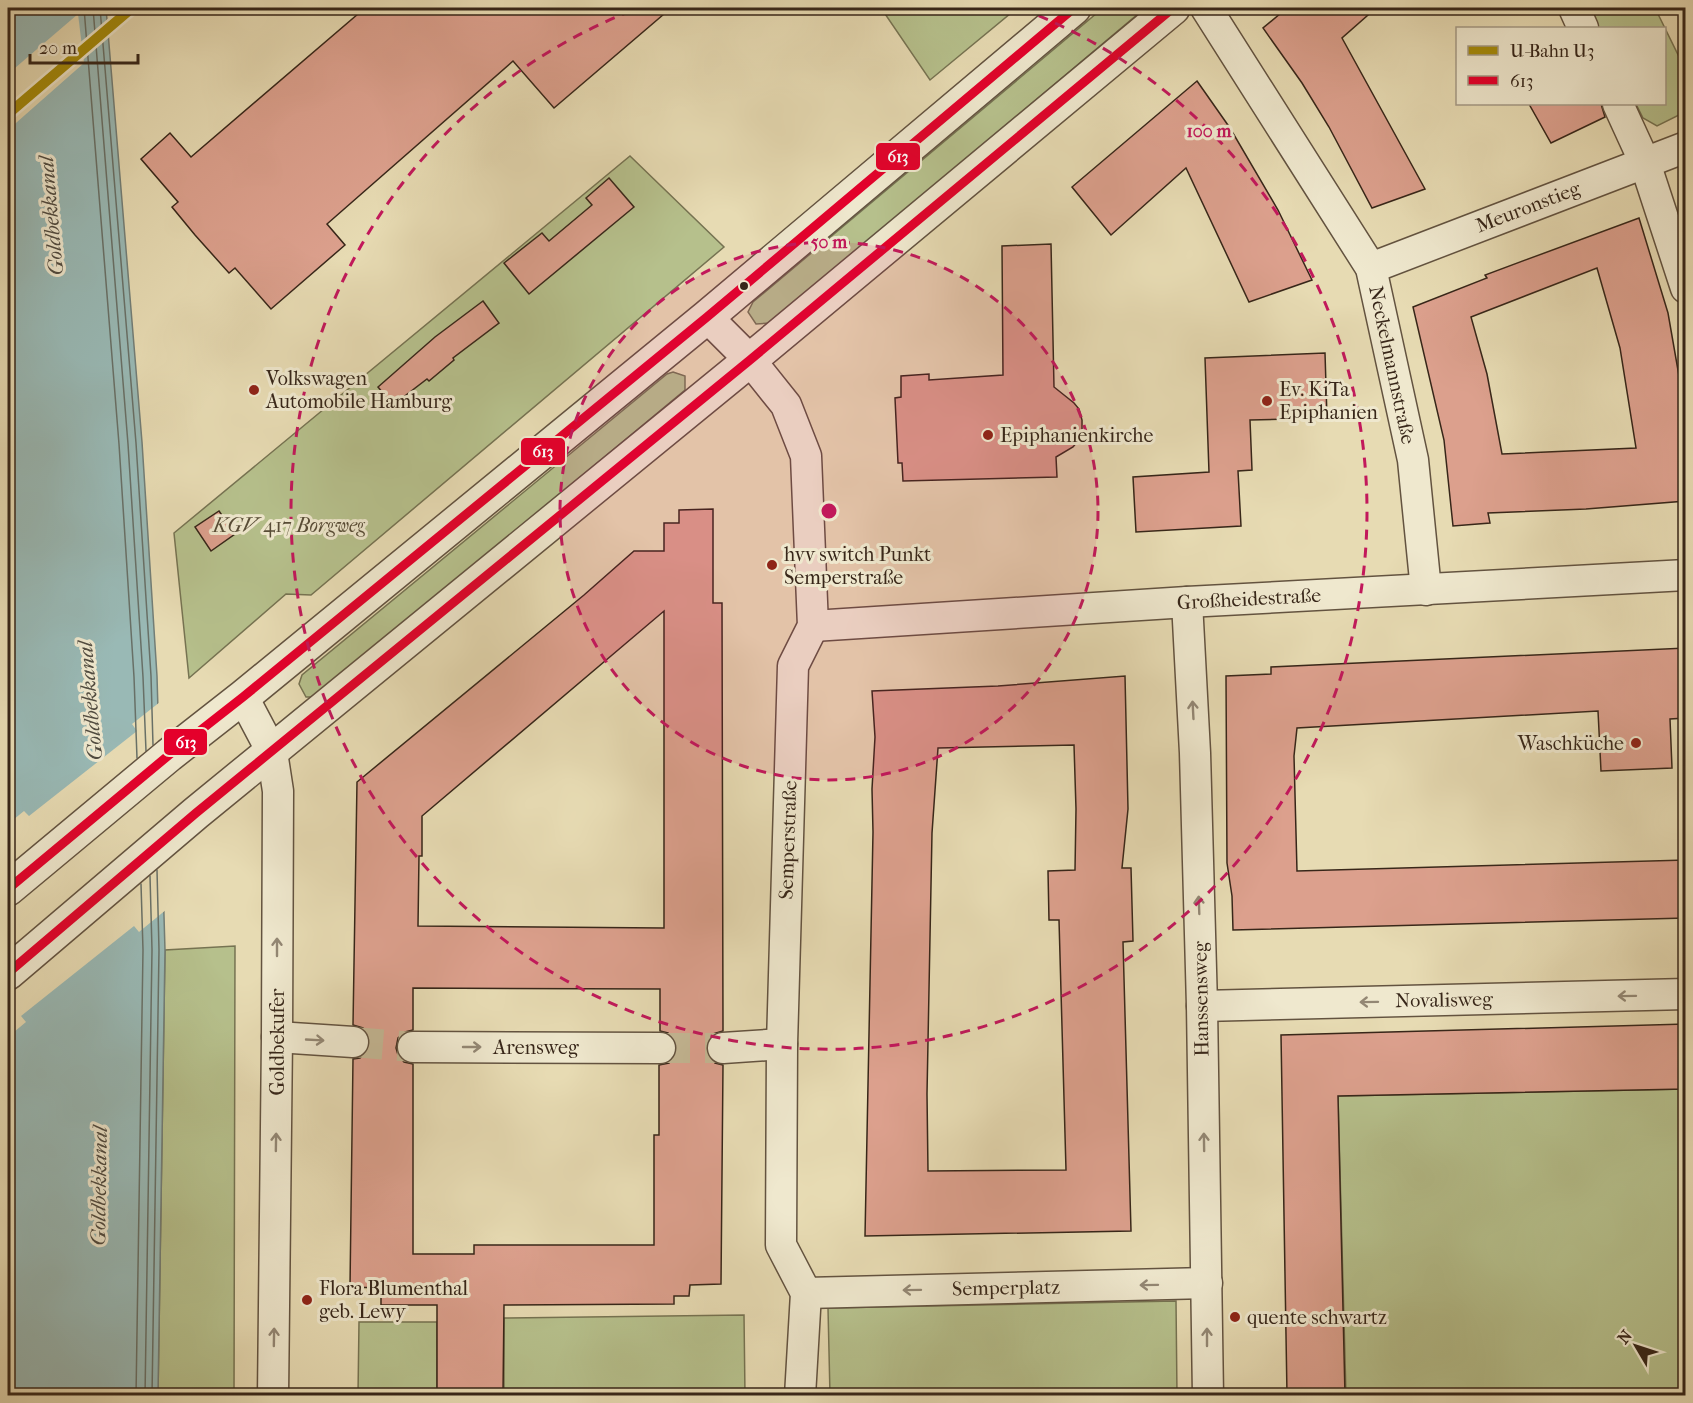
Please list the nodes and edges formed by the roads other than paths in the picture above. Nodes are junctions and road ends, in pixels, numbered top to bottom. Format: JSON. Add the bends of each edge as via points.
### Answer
{"nodes":[{"id":1,"x":1074,"y":8,"type":"edge"},
{"id":2,"x":1173,"y":8,"type":"edge"},
{"id":3,"x":1206,"y":8,"type":"edge"},
{"id":4,"x":1574,"y":8,"type":"edge"},
{"id":5,"x":1583,"y":27,"type":"edge"},
{"id":6,"x":1618,"y":105,"type":"edge"},
{"id":7,"x":1686,"y":147,"type":"edge"},
{"id":8,"x":1645,"y":163,"type":"junction"},
{"id":9,"x":1371,"y":268,"type":"junction"},
{"id":10,"x":1686,"y":288,"type":"edge"},
{"id":11,"x":707,"y":317,"type":"junction"},
{"id":12,"x":750,"y":360,"type":"junction"},
{"id":13,"x":1686,"y":575,"type":"edge"},
{"id":14,"x":1426,"y":590,"type":"junction"},
{"id":15,"x":1187,"y":602,"type":"junction"},
{"id":16,"x":813,"y":626,"type":"junction"},
{"id":17,"x":243,"y":697,"type":"junction"},
{"id":18,"x":272,"y":752,"type":"junction"},
{"id":19,"x":8,"y":889,"type":"edge"},
{"id":20,"x":8,"y":973,"type":"edge"},
{"id":21,"x":1686,"y":994,"type":"edge"},
{"id":22,"x":1202,"y":1006,"type":"junction"},
{"id":23,"x":277,"y":1037,"type":"junction"},
{"id":24,"x":353,"y":1042,"type":"tunnel mouth"},
{"id":25,"x":782,"y":1044,"type":"junction"},
{"id":26,"x":413,"y":1047,"type":"tunnel mouth"},
{"id":27,"x":660,"y":1048,"type":"tunnel mouth"},
{"id":28,"x":723,"y":1048,"type":"tunnel mouth"},
{"id":29,"x":1207,"y":1283,"type":"junction"},
{"id":30,"x":806,"y":1293,"type":"junction"},
{"id":31,"x":273,"y":1395,"type":"edge"},
{"id":32,"x":800,"y":1395,"type":"edge"},
{"id":33,"x":1208,"y":1395,"type":"edge"}],
"edges":[{"from":1,"to":11,"type":"street"},
{"from":2,"to":12,"type":"street"},
{"from":3,"to":9,"type":"street","name":"Neckelmannstraße"},
{"from":4,"to":5,"type":"street"},
{"from":6,"to":8,"type":"street"},
{"from":7,"to":8,"type":"street","name":"Meuronstieg"},
{"from":8,"to":9,"type":"street","name":"Meuronstieg"},
{"from":8,"to":10,"type":"street"},
{"from":9,"to":14,"type":"street","name":"Neckelmannstraße","via":[[1413,460]]},
{"from":11,"to":12,"type":"street","name":"Semperstraße"},
{"from":11,"to":17,"type":"street"},
{"from":12,"to":16,"type":"street","name":"Semperstraße","via":[[786,405],[806,456]]},
{"from":12,"to":18,"type":"street"},
{"from":13,"to":14,"type":"street","name":"Großheidestraße"},
{"from":14,"to":15,"type":"street","name":"Großheidestraße"},
{"from":15,"to":16,"type":"street","name":"Großheidestraße"},
{"from":22,"to":15,"type":"street","name":"Hanssensweg","one_way":true},
{"from":16,"to":25,"type":"street","name":"Semperstraße","via":[[793,666]]},
{"from":17,"to":18,"type":"street","name":"Goldbekufer"},
{"from":17,"to":19,"type":"street"},
{"from":18,"to":20,"type":"street"},
{"from":23,"to":18,"type":"street","name":"Goldbekufer","one_way":true,"via":[[278,791]]},
{"from":21,"to":22,"type":"street","name":"Novalisweg","one_way":true},
{"from":29,"to":22,"type":"street","name":"Hanssensweg","one_way":true},
{"from":23,"to":24,"type":"street","one_way":true},
{"from":31,"to":23,"type":"street","name":"Goldbekufer","one_way":true},
{"from":25,"to":28,"type":"street"},
{"from":25,"to":30,"type":"street","name":"Semperstraße","via":[[781,1245]]},
{"from":26,"to":27,"type":"street","name":"Arensweg","one_way":true},
{"from":29,"to":30,"type":"street","name":"Semperplatz","one_way":true},
{"from":33,"to":29,"type":"street","name":"Hanssensweg","one_way":true},
{"from":30,"to":32,"type":"street"}]}
